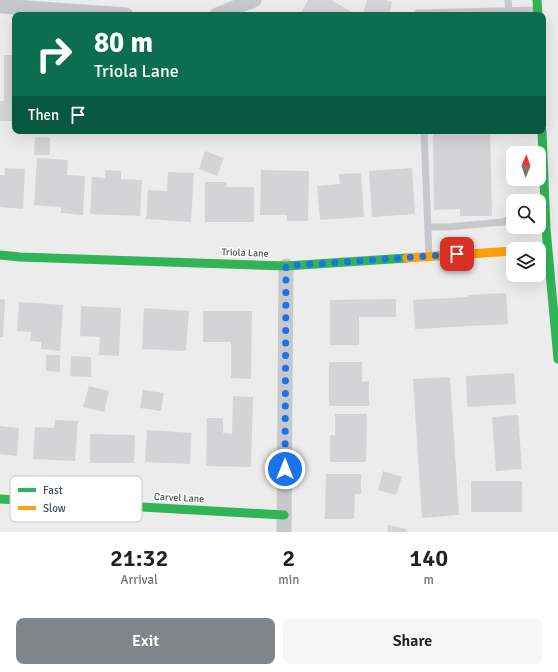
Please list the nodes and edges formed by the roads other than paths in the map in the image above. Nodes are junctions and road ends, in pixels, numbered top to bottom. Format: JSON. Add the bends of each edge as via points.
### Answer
{"nodes":[{"id":1,"x":254,"y":0,"type":"edge"},
{"id":2,"x":508,"y":0,"type":"edge"},
{"id":3,"x":537,"y":0,"type":"edge"},
{"id":4,"x":0,"y":6,"type":"edge"},
{"id":5,"x":508,"y":10,"type":"junction"},
{"id":6,"x":84,"y":12,"type":"edge"},
{"id":7,"x":224,"y":12,"type":"edge"},
{"id":8,"x":448,"y":12,"type":"edge"},
{"id":9,"x":538,"y":12,"type":"edge"},
{"id":10,"x":424,"y":134,"type":"edge"},
{"id":11,"x":542,"y":134,"type":"edge"},
{"id":12,"x":542,"y":194,"type":"edge"},
{"id":13,"x":506,"y":220,"type":"edge"},
{"id":14,"x":428,"y":227,"type":"junction"},
{"id":15,"x":546,"y":233,"type":"edge"},
{"id":16,"x":548,"y":248,"type":"junction"},
{"id":17,"x":558,"y":248,"type":"edge"},
{"id":18,"x":506,"y":251,"type":"edge"},
{"id":19,"x":0,"y":255,"type":"edge"},
{"id":20,"x":429,"y":256,"type":"junction"},
{"id":21,"x":286,"y":266,"type":"junction"},
{"id":22,"x":558,"y":360,"type":"edge"},
{"id":23,"x":0,"y":499,"type":"edge"},
{"id":24,"x":10,"y":500,"type":"edge"},
{"id":25,"x":142,"y":507,"type":"edge"},
{"id":26,"x":284,"y":515,"type":"junction"},
{"id":27,"x":284,"y":532,"type":"edge"}],
"edges":[{"from":1,"to":7,"type":"street"},
{"from":2,"to":5,"type":"lane"},
{"from":3,"to":9,"type":"street"},
{"from":4,"to":6,"type":"street"},
{"from":5,"to":8,"type":"lane"},
{"from":5,"to":9,"type":"lane"},
{"from":10,"to":14,"type":"lane"},
{"from":11,"to":12,"type":"street"},
{"from":13,"to":14,"type":"lane"},
{"from":14,"to":20,"type":"lane"},
{"from":15,"to":16,"type":"street"},
{"from":16,"to":17,"type":"street"},
{"from":16,"to":22,"type":"street"},
{"from":18,"to":20,"type":"street","name":"Triola Lane"},
{"from":19,"to":21,"type":"street","name":"Triola Lane","via":[[20,258]]},
{"from":20,"to":21,"type":"street","name":"Triola Lane"},
{"from":21,"to":26,"type":"street"},
{"from":23,"to":24,"type":"street","name":"Carvel Lane"},
{"from":25,"to":26,"type":"street","name":"Carvel Lane"},
{"from":26,"to":27,"type":"street"}]}
